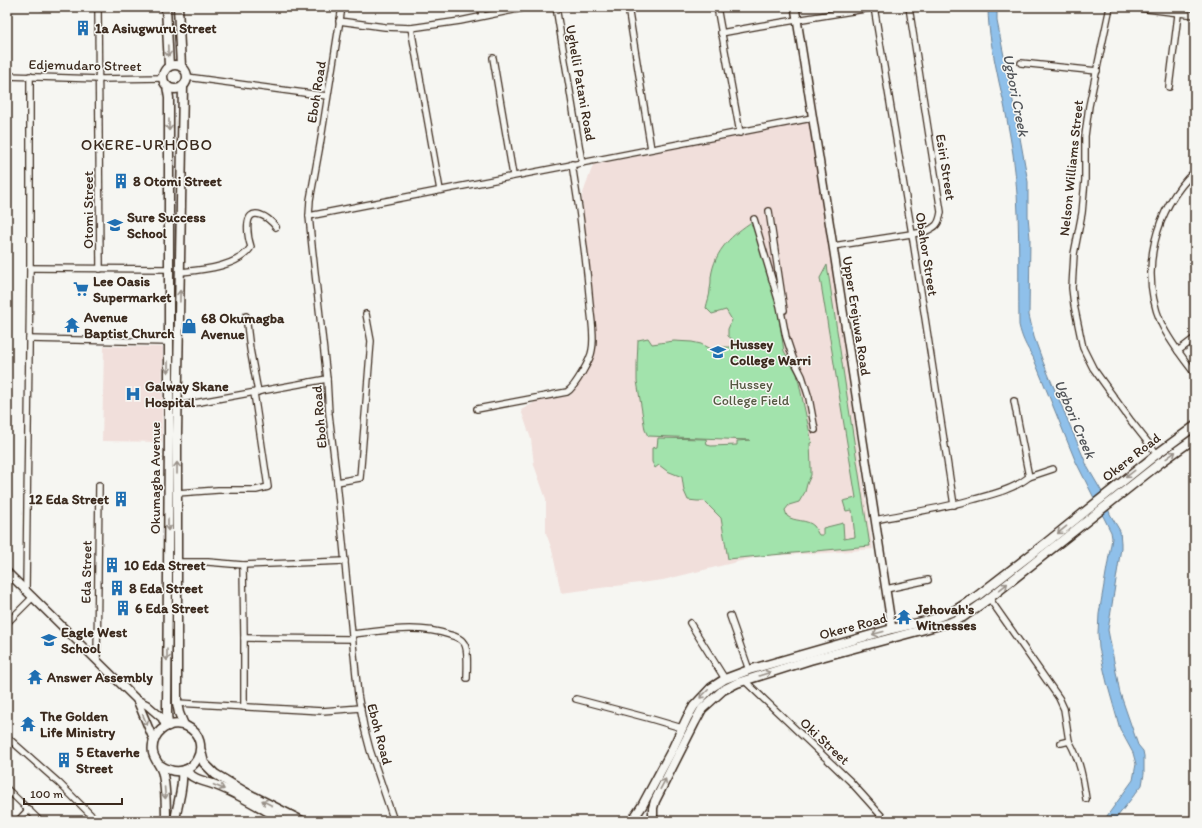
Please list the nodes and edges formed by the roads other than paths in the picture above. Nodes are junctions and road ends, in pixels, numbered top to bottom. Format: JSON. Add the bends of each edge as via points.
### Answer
{"nodes":[{"id":1,"x":43,"y":7,"type":"edge"},
{"id":2,"x":98,"y":7,"type":"edge"},
{"id":3,"x":166,"y":7,"type":"edge"},
{"id":4,"x":178,"y":7,"type":"edge"},
{"id":5,"x":342,"y":7,"type":"edge"},
{"id":6,"x":481,"y":7,"type":"edge"},
{"id":7,"x":528,"y":7,"type":"edge"},
{"id":8,"x":556,"y":7,"type":"edge"},
{"id":9,"x":628,"y":7,"type":"edge"},
{"id":10,"x":717,"y":7,"type":"edge"},
{"id":11,"x":795,"y":7,"type":"edge"},
{"id":12,"x":875,"y":7,"type":"edge"},
{"id":13,"x":878,"y":7,"type":"edge"},
{"id":14,"x":909,"y":7,"type":"edge"},
{"id":15,"x":1110,"y":7,"type":"edge"},
{"id":16,"x":1132,"y":7,"type":"edge"},
{"id":17,"x":1178,"y":10,"type":"edge"},
{"id":18,"x":1195,"y":15,"type":"edge"},
{"id":19,"x":482,"y":16,"type":"junction"},
{"id":20,"x":339,"y":21,"type":"junction"},
{"id":21,"x":797,"y":21,"type":"junction"},
{"id":22,"x":411,"y":28,"type":"junction"},
{"id":23,"x":721,"y":33,"type":"junction"},
{"id":24,"x":493,"y":58,"type":"dead end"},
{"id":25,"x":1021,"y":63,"type":"dead end"},
{"id":26,"x":169,"y":66,"type":"junction"},
{"id":27,"x":181,"y":66,"type":"junction"},
{"id":28,"x":1097,"y":71,"type":"junction"},
{"id":29,"x":7,"y":76,"type":"edge"},
{"id":30,"x":30,"y":76,"type":"junction"},
{"id":31,"x":187,"y":77,"type":"junction"},
{"id":32,"x":163,"y":78,"type":"junction"},
{"id":33,"x":98,"y":80,"type":"junction"},
{"id":34,"x":167,"y":86,"type":"junction"},
{"id":35,"x":183,"y":86,"type":"junction"},
{"id":36,"x":1168,"y":87,"type":"dead end"},
{"id":37,"x":328,"y":96,"type":"junction"},
{"id":38,"x":812,"y":118,"type":"junction"},
{"id":39,"x":740,"y":133,"type":"junction"},
{"id":40,"x":651,"y":149,"type":"junction"},
{"id":41,"x":582,"y":163,"type":"junction"},
{"id":42,"x":572,"y":164,"type":"junction"},
{"id":43,"x":1195,"y":171,"type":"edge"},
{"id":44,"x":513,"y":176,"type":"junction"},
{"id":45,"x":440,"y":190,"type":"junction"},
{"id":46,"x":769,"y":211,"type":"dead end"},
{"id":47,"x":309,"y":216,"type":"junction"},
{"id":48,"x":754,"y":219,"type":"dead end"},
{"id":49,"x":276,"y":227,"type":"dead end"},
{"id":50,"x":912,"y":234,"type":"junction"},
{"id":51,"x":833,"y":246,"type":"junction"},
{"id":52,"x":30,"y":268,"type":"junction"},
{"id":53,"x":100,"y":269,"type":"junction"},
{"id":54,"x":168,"y":269,"type":"junction"},
{"id":55,"x":181,"y":272,"type":"junction"},
{"id":56,"x":366,"y":314,"type":"dead end"},
{"id":57,"x":246,"y":316,"type":"dead end"},
{"id":58,"x":1195,"y":338,"type":"edge"},
{"id":59,"x":29,"y":340,"type":"junction"},
{"id":60,"x":168,"y":342,"type":"junction"},
{"id":61,"x":790,"y":347,"type":"junction"},
{"id":62,"x":1178,"y":351,"type":"junction"},
{"id":63,"x":1195,"y":374,"type":"edge"},
{"id":64,"x":327,"y":379,"type":"junction"},
{"id":65,"x":256,"y":392,"type":"junction"},
{"id":66,"x":1014,"y":401,"type":"dead end"},
{"id":67,"x":178,"y":406,"type":"junction"},
{"id":68,"x":477,"y":409,"type":"dead end"},
{"id":69,"x":1195,"y":426,"type":"edge"},
{"id":70,"x":815,"y":430,"type":"dead end"},
{"id":71,"x":1195,"y":438,"type":"edge"},
{"id":72,"x":1156,"y":454,"type":"junction"},
{"id":73,"x":1053,"y":468,"type":"dead end"},
{"id":74,"x":1029,"y":476,"type":"junction"},
{"id":75,"x":337,"y":482,"type":"junction"},
{"id":76,"x":99,"y":485,"type":"dead end"},
{"id":77,"x":177,"y":493,"type":"junction"},
{"id":78,"x":954,"y":505,"type":"junction"},
{"id":79,"x":876,"y":520,"type":"junction"},
{"id":80,"x":345,"y":561,"type":"junction"},
{"id":81,"x":176,"y":562,"type":"junction"},
{"id":82,"x":243,"y":565,"type":"junction"},
{"id":83,"x":7,"y":572,"type":"edge"},
{"id":84,"x":928,"y":580,"type":"dead end"},
{"id":85,"x":26,"y":589,"type":"junction"},
{"id":86,"x":886,"y":589,"type":"junction"},
{"id":87,"x":33,"y":597,"type":"junction"},
{"id":88,"x":989,"y":598,"type":"junction"},
{"id":89,"x":730,"y":616,"type":"dead end"},
{"id":90,"x":7,"y":623,"type":"edge"},
{"id":91,"x":690,"y":623,"type":"dead end"},
{"id":92,"x":892,"y":629,"type":"junction"},
{"id":93,"x":352,"y":636,"type":"junction"},
{"id":94,"x":244,"y":638,"type":"junction"},
{"id":95,"x":97,"y":660,"type":"junction"},
{"id":96,"x":749,"y":670,"type":"junction"},
{"id":97,"x":467,"y":678,"type":"dead end"},
{"id":98,"x":725,"y":679,"type":"junction"},
{"id":99,"x":745,"y":681,"type":"junction"},
{"id":100,"x":576,"y":699,"type":"dead end"},
{"id":101,"x":137,"y":700,"type":"junction"},
{"id":102,"x":177,"y":703,"type":"junction"},
{"id":103,"x":244,"y":707,"type":"junction"},
{"id":104,"x":361,"y":708,"type":"junction"},
{"id":105,"x":184,"y":725,"type":"junction"},
{"id":106,"x":167,"y":726,"type":"junction"},
{"id":107,"x":682,"y":728,"type":"junction"},
{"id":108,"x":7,"y":737,"type":"edge"},
{"id":109,"x":154,"y":741,"type":"junction"},
{"id":110,"x":1069,"y":741,"type":"junction"},
{"id":111,"x":1061,"y":743,"type":"dead end"},
{"id":112,"x":200,"y":748,"type":"junction"},
{"id":113,"x":160,"y":765,"type":"junction"},
{"id":114,"x":183,"y":770,"type":"junction"},
{"id":115,"x":7,"y":789,"type":"edge"},
{"id":116,"x":1086,"y":799,"type":"dead end"},
{"id":117,"x":29,"y":809,"type":"junction"},
{"id":118,"x":18,"y":821,"type":"edge"},
{"id":119,"x":40,"y":821,"type":"edge"},
{"id":120,"x":97,"y":821,"type":"edge"},
{"id":121,"x":166,"y":821,"type":"edge"},
{"id":122,"x":175,"y":821,"type":"edge"},
{"id":123,"x":284,"y":821,"type":"edge"},
{"id":124,"x":302,"y":821,"type":"edge"},
{"id":125,"x":394,"y":821,"type":"edge"},
{"id":126,"x":632,"y":821,"type":"edge"},
{"id":127,"x":653,"y":821,"type":"edge"},
{"id":128,"x":886,"y":821,"type":"edge"}],
"edges":[{"from":1,"to":2,"type":"street"},
{"from":2,"to":33,"type":"street","name":"Otomi Street"},
{"from":3,"to":26,"type":"main road","one_way":true},
{"from":4,"to":27,"type":"main road"},
{"from":5,"to":20,"type":"street","name":"Eboh Road"},
{"from":6,"to":19,"type":"street"},
{"from":7,"to":19,"type":"street"},
{"from":8,"to":41,"type":"street","name":"Ughelli Patani Road"},
{"from":9,"to":40,"type":"street"},
{"from":10,"to":23,"type":"street"},
{"from":11,"to":21,"type":"street","name":"Upper Erejuwa Road"},
{"from":12,"to":13,"type":"street"},
{"from":12,"to":21,"type":"street"},
{"from":12,"to":50,"type":"street","name":"Obahor Street"},
{"from":14,"to":50,"type":"street","name":"Esiri Street","via":[[941,212],[940,220],[932,229]]},
{"from":15,"to":28,"type":"street","name":"Nelson Williams Street"},
{"from":16,"to":17,"type":"street"},
{"from":17,"to":18,"type":"street"},
{"from":17,"to":36,"type":"street"},
{"from":19,"to":22,"type":"street"},
{"from":20,"to":22,"type":"street"},
{"from":20,"to":37,"type":"street","name":"Eboh Road"},
{"from":21,"to":23,"type":"street"},
{"from":21,"to":38,"type":"street","name":"Upper Erejuwa Road"},
{"from":22,"to":45,"type":"street"},
{"from":23,"to":39,"type":"street"},
{"from":24,"to":44,"type":"street"},
{"from":25,"to":28,"type":"street"},
{"from":26,"to":27,"type":"main road"},
{"from":26,"to":32,"type":"main road","via":[[164,71]]},
{"from":27,"to":31,"type":"main road"},
{"from":28,"to":72,"type":"street","name":"Nelson Williams Street","via":[[1085,136],[1082,213],[1074,254],[1074,305],[1083,348],[1093,368]]},
{"from":29,"to":30,"type":"street","name":"Edjemudaro Street"},
{"from":30,"to":33,"type":"street","name":"Edjemudaro Street"},
{"from":30,"to":52,"type":"street"},
{"from":31,"to":35,"type":"main road"},
{"from":31,"to":37,"type":"street"},
{"from":32,"to":33,"type":"street","name":"Edjemudaro Street"},
{"from":32,"to":34,"type":"main road"},
{"from":33,"to":53,"type":"street","name":"Otomi Street"},
{"from":34,"to":35,"type":"main road","via":[[175,89]]},
{"from":34,"to":54,"type":"main road","name":"Okumagba Avenue","one_way":true},
{"from":35,"to":55,"type":"main road","name":"Okumagba Avenue"},
{"from":37,"to":47,"type":"street","name":"Eboh Road"},
{"from":38,"to":39,"type":"street"},
{"from":38,"to":51,"type":"street","name":"Upper Erejuwa Road"},
{"from":39,"to":40,"type":"street"},
{"from":40,"to":41,"type":"street"},
{"from":41,"to":42,"type":"street"},
{"from":42,"to":44,"type":"street"},
{"from":42,"to":68,"type":"street","via":[[588,281],[592,352],[575,384],[567,392]]},
{"from":43,"to":62,"type":"street","via":[[1172,199],[1157,230],[1153,245],[1151,276],[1157,310],[1167,334]]},
{"from":44,"to":45,"type":"street"},
{"from":45,"to":47,"type":"street"},
{"from":46,"to":61,"type":"street"},
{"from":47,"to":64,"type":"street","name":"Eboh Road"},
{"from":48,"to":61,"type":"street"},
{"from":49,"to":55,"type":"street","via":[[266,218],[254,214],[247,224],[251,247],[243,257],[219,266]]},
{"from":50,"to":51,"type":"street","name":"Esiri Street"},
{"from":50,"to":78,"type":"street","name":"Obahor Street"},
{"from":51,"to":79,"type":"street","name":"Upper Erejuwa Road"},
{"from":52,"to":53,"type":"street"},
{"from":52,"to":59,"type":"street"},
{"from":53,"to":54,"type":"street"},
{"from":54,"to":60,"type":"main road","name":"Okumagba Avenue"},
{"from":67,"to":55,"type":"main road","name":"Okumagba Avenue","one_way":true},
{"from":56,"to":75,"type":"street","via":[[371,341],[360,478]]},
{"from":57,"to":65,"type":"street"},
{"from":58,"to":62,"type":"street"},
{"from":59,"to":60,"type":"street"},
{"from":59,"to":85,"type":"street"},
{"from":60,"to":106,"type":"main road","name":"Okumagba Avenue","one_way":true},
{"from":61,"to":70,"type":"street","via":[[809,398]]},
{"from":62,"to":63,"type":"street"},
{"from":64,"to":65,"type":"street"},
{"from":64,"to":75,"type":"street","name":"Eboh Road"},
{"from":65,"to":67,"type":"street"},
{"from":65,"to":77,"type":"street","via":[[268,488]]},
{"from":66,"to":74,"type":"street"},
{"from":77,"to":67,"type":"main road","name":"Okumagba Avenue","one_way":true},
{"from":69,"to":72,"type":"main road","name":"Okere Road"},
{"from":88,"to":71,"type":"main road","name":"Okere Road","one_way":true},
{"from":72,"to":92,"type":"main road","name":"Okere Road","one_way":true,"via":[[1046,543],[965,604],[942,616]]},
{"from":73,"to":74,"type":"street"},
{"from":74,"to":78,"type":"street","via":[[1001,492]]},
{"from":75,"to":80,"type":"street","name":"Eboh Road"},
{"from":76,"to":95,"type":"street","name":"Eda Street"},
{"from":77,"to":81,"type":"main road","name":"Okumagba Avenue"},
{"from":78,"to":79,"type":"street"},
{"from":79,"to":86,"type":"street","name":"Upper Erejuwa Road"},
{"from":80,"to":82,"type":"street"},
{"from":80,"to":93,"type":"street","name":"Eboh Road"},
{"from":81,"to":82,"type":"street"},
{"from":81,"to":102,"type":"main road","name":"Okumagba Avenue"},
{"from":82,"to":94,"type":"street"},
{"from":83,"to":85,"type":"street"},
{"from":84,"to":86,"type":"street"},
{"from":85,"to":87,"type":"street"},
{"from":86,"to":92,"type":"street","name":"Upper Erejuwa Road"},
{"from":87,"to":90,"type":"street"},
{"from":87,"to":95,"type":"street"},
{"from":99,"to":88,"type":"main road","name":"Okere Road","one_way":true,"via":[[810,660],[945,624],[963,617]]},
{"from":88,"to":110,"type":"street","via":[[1059,698],[1064,709]]},
{"from":89,"to":96,"type":"street"},
{"from":91,"to":98,"type":"street"},
{"from":92,"to":96,"type":"main road","name":"Okere Road","one_way":true},
{"from":93,"to":94,"type":"street"},
{"from":93,"to":97,"type":"street","via":[[409,628],[439,631],[457,637],[464,642],[466,648]]},
{"from":93,"to":104,"type":"street","name":"Eboh Road"},
{"from":94,"to":103,"type":"street"},
{"from":95,"to":101,"type":"street"},
{"from":96,"to":98,"type":"main road","name":"Okere Road"},
{"from":98,"to":107,"type":"main road","name":"Okere Road","one_way":true,"via":[[711,688],[694,706]]},
{"from":127,"to":99,"type":"main road","name":"Okere Road","one_way":true,"via":[[655,800],[702,709],[723,690]]},
{"from":99,"to":128,"type":"street","name":"Oki Street","via":[[850,781]]},
{"from":100,"to":107,"type":"street"},
{"from":101,"to":106,"type":"street","via":[[162,718]]},
{"from":101,"to":109,"type":"street","one_way":true},
{"from":102,"to":103,"type":"street"},
{"from":102,"to":105,"type":"main road","name":"Okumagba Avenue"},
{"from":103,"to":104,"type":"street","via":[[322,711]]},
{"from":104,"to":125,"type":"street","name":"Eboh Road","via":[[370,750]]},
{"from":105,"to":106,"type":"main road"},
{"from":105,"to":112,"type":"main road","via":[[196,734]]},
{"from":106,"to":109,"type":"main road","via":[[160,730]]},
{"from":107,"to":126,"type":"main road","name":"Okere Road"},
{"from":108,"to":120,"type":"street"},
{"from":109,"to":113,"type":"main road","via":[[154,754]]},
{"from":110,"to":111,"type":"street"},
{"from":110,"to":116,"type":"street","via":[[1076,754]]},
{"from":112,"to":114,"type":"main road","via":[[197,759]]},
{"from":124,"to":112,"type":"main road","one_way":true,"via":[[215,774],[204,763]]},
{"from":113,"to":114,"type":"main road","via":[[174,771]]},
{"from":113,"to":121,"type":"main road","one_way":true},
{"from":114,"to":122,"type":"main road"},
{"from":114,"to":123,"type":"main road","one_way":true,"via":[[193,778],[218,786]]},
{"from":115,"to":117,"type":"street"},
{"from":117,"to":118,"type":"street"},
{"from":117,"to":119,"type":"street"}]}
